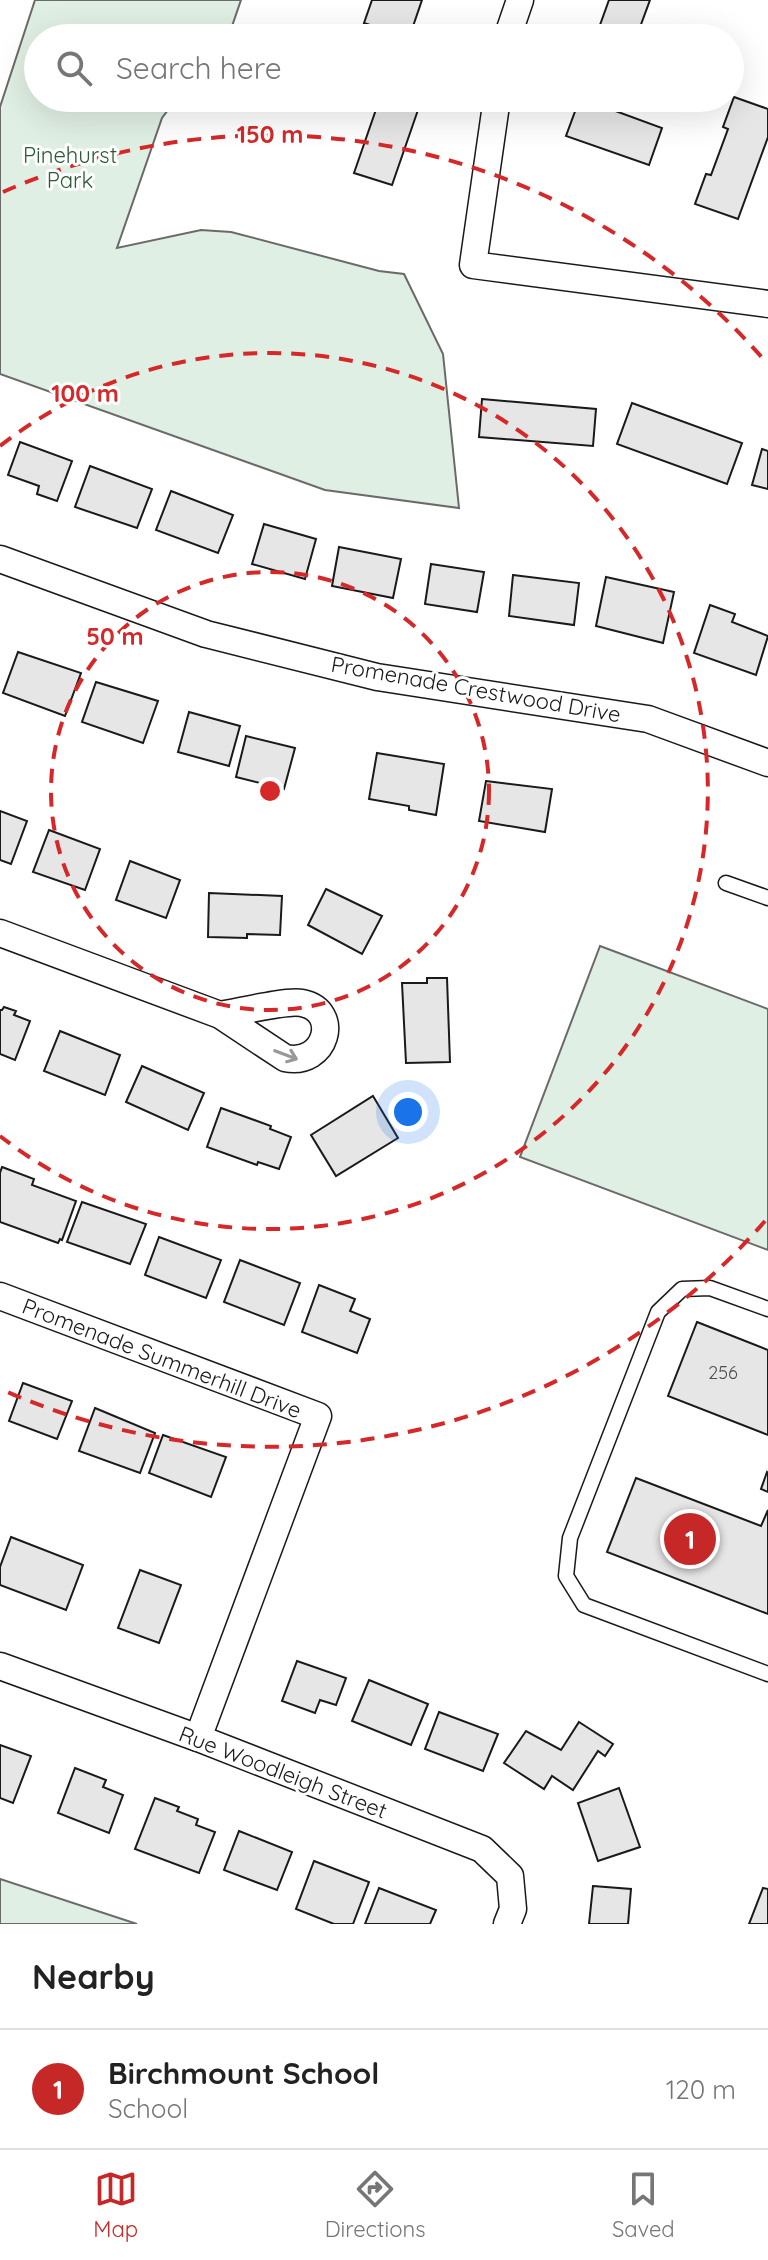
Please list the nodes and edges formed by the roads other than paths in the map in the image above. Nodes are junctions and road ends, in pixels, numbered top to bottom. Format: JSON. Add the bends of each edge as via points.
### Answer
{"nodes":[{"id":1,"x":520,"y":0,"type":"edge"},
{"id":2,"x":512,"y":24,"type":"edge"},
{"id":3,"x":495,"y":112,"type":"edge"},
{"id":4,"x":768,"y":304,"type":"edge"},
{"id":5,"x":0,"y":559,"type":"edge"},
{"id":6,"x":768,"y":763,"type":"edge"},
{"id":7,"x":726,"y":883,"type":"dead end"},
{"id":8,"x":768,"y":898,"type":"edge"},
{"id":9,"x":0,"y":933,"type":"edge"},
{"id":10,"x":220,"y":1015,"type":"dead end"},
{"id":11,"x":0,"y":1296,"type":"edge"},
{"id":12,"x":768,"y":1309,"type":"edge"},
{"id":13,"x":0,"y":1666,"type":"edge"},
{"id":14,"x":768,"y":1674,"type":"edge"},
{"id":15,"x":198,"y":1738,"type":"junction"},
{"id":16,"x":507,"y":1924,"type":"edge"}],
"edges":[{"from":1,"to":2,"type":"street"},
{"from":3,"to":4,"type":"street","via":[[473,265]]},
{"from":5,"to":6,"type":"street","name":"Promenade Crestwood Drive","via":[[206,634],[377,677],[648,719]]},
{"from":7,"to":8,"type":"lane"},
{"from":9,"to":10,"type":"street"},
{"from":11,"to":15,"type":"street","name":"Promenade Summerhill Drive","via":[[318,1416]]},
{"from":12,"to":14,"type":"lane","via":[[710,1288],[682,1289],[658,1312],[570,1538],[566,1576],[584,1605]]},
{"from":13,"to":15,"type":"street","name":"Rue Woodleigh Street"},
{"from":15,"to":16,"type":"street","name":"Rue Woodleigh Street","via":[[482,1849],[510,1876],[513,1909]]}]}
